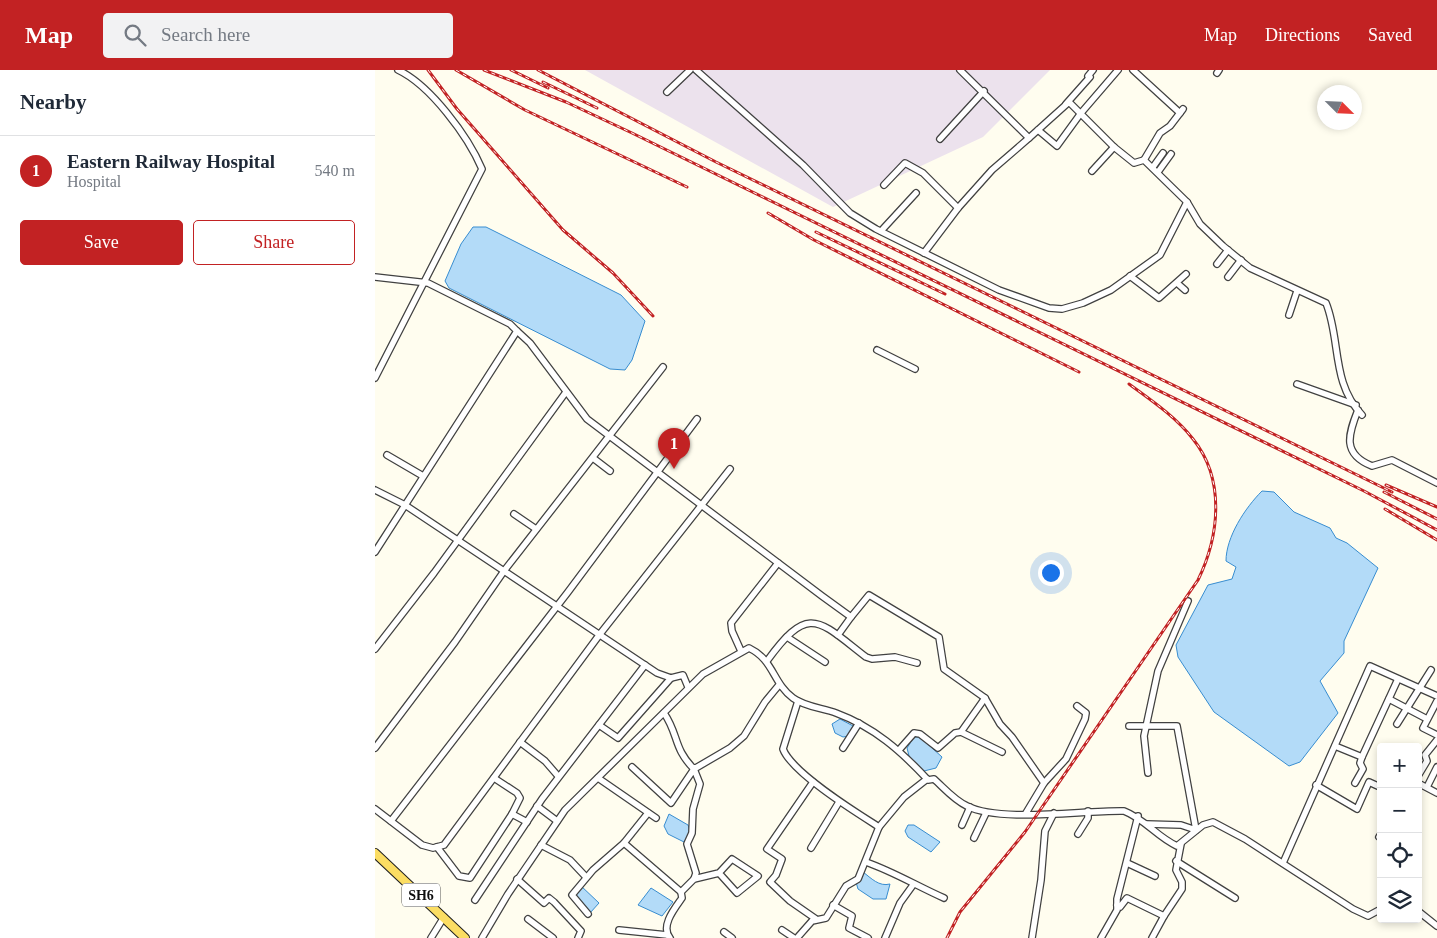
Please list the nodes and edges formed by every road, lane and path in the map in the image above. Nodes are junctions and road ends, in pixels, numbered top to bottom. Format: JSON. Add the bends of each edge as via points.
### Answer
{"nodes":[{"id":1,"x":398,"y":70,"type":"edge"},
{"id":2,"x":690,"y":70,"type":"edge"},
{"id":3,"x":696,"y":70,"type":"edge"},
{"id":4,"x":960,"y":70,"type":"edge"},
{"id":5,"x":1093,"y":70,"type":"edge"},
{"id":6,"x":1118,"y":70,"type":"edge"},
{"id":7,"x":1133,"y":70,"type":"edge"},
{"id":8,"x":984,"y":91,"type":"junction"},
{"id":9,"x":667,"y":92,"type":"dead end"},
{"id":10,"x":1065,"y":104,"type":"junction"},
{"id":11,"x":1081,"y":113,"type":"junction"},
{"id":12,"x":1038,"y":130,"type":"junction"},
{"id":13,"x":1029,"y":138,"type":"junction"},
{"id":14,"x":940,"y":140,"type":"dead end"},
{"id":15,"x":1115,"y":147,"type":"junction"},
{"id":16,"x":1163,"y":154,"type":"dead end"},
{"id":17,"x":1171,"y":154,"type":"dead end"},
{"id":18,"x":1144,"y":160,"type":"junction"},
{"id":19,"x":1155,"y":170,"type":"junction"},
{"id":20,"x":1092,"y":171,"type":"dead end"},
{"id":21,"x":884,"y":185,"type":"dead end"},
{"id":22,"x":916,"y":193,"type":"dead end"},
{"id":23,"x":1187,"y":202,"type":"junction"},
{"id":24,"x":958,"y":208,"type":"junction"},
{"id":25,"x":881,"y":231,"type":"junction"},
{"id":26,"x":1228,"y":250,"type":"junction"},
{"id":27,"x":924,"y":253,"type":"junction"},
{"id":28,"x":1241,"y":260,"type":"junction"},
{"id":29,"x":1217,"y":264,"type":"dead end"},
{"id":30,"x":1186,"y":274,"type":"dead end"},
{"id":31,"x":1130,"y":276,"type":"junction"},
{"id":32,"x":375,"y":277,"type":"edge"},
{"id":33,"x":1228,"y":277,"type":"dead end"},
{"id":34,"x":1177,"y":282,"type":"junction"},
{"id":35,"x":424,"y":283,"type":"junction"},
{"id":36,"x":1185,"y":290,"type":"dead end"},
{"id":37,"x":1297,"y":291,"type":"junction"},
{"id":38,"x":1289,"y":315,"type":"dead end"},
{"id":39,"x":517,"y":331,"type":"junction"},
{"id":40,"x":877,"y":350,"type":"dead end"},
{"id":41,"x":663,"y":367,"type":"dead end"},
{"id":42,"x":915,"y":369,"type":"dead end"},
{"id":43,"x":375,"y":378,"type":"edge"},
{"id":44,"x":1297,"y":384,"type":"dead end"},
{"id":45,"x":566,"y":392,"type":"junction"},
{"id":46,"x":1359,"y":410,"type":"junction"},
{"id":47,"x":697,"y":419,"type":"dead end"},
{"id":48,"x":610,"y":436,"type":"junction"},
{"id":49,"x":387,"y":455,"type":"dead end"},
{"id":50,"x":593,"y":458,"type":"junction"},
{"id":51,"x":730,"y":469,"type":"dead end"},
{"id":52,"x":610,"y":471,"type":"dead end"},
{"id":53,"x":657,"y":472,"type":"junction"},
{"id":54,"x":423,"y":476,"type":"junction"},
{"id":55,"x":1437,"y":483,"type":"edge"},
{"id":56,"x":375,"y":490,"type":"edge"},
{"id":57,"x":405,"y":505,"type":"junction"},
{"id":58,"x":701,"y":505,"type":"junction"},
{"id":59,"x":514,"y":514,"type":"dead end"},
{"id":60,"x":536,"y":529,"type":"junction"},
{"id":61,"x":458,"y":541,"type":"junction"},
{"id":62,"x":375,"y":552,"type":"edge"},
{"id":63,"x":778,"y":563,"type":"junction"},
{"id":64,"x":504,"y":570,"type":"junction"},
{"id":65,"x":1188,"y":601,"type":"dead end"},
{"id":66,"x":556,"y":606,"type":"junction"},
{"id":67,"x":851,"y":617,"type":"junction"},
{"id":68,"x":600,"y":634,"type":"junction"},
{"id":69,"x":839,"y":635,"type":"junction"},
{"id":70,"x":787,"y":637,"type":"junction"},
{"id":71,"x":375,"y":649,"type":"edge"},
{"id":72,"x":741,"y":651,"type":"junction"},
{"id":73,"x":767,"y":660,"type":"junction"},
{"id":74,"x":825,"y":662,"type":"dead end"},
{"id":75,"x":917,"y":663,"type":"dead end"},
{"id":76,"x":645,"y":665,"type":"junction"},
{"id":77,"x":1431,"y":670,"type":"dead end"},
{"id":78,"x":671,"y":678,"type":"junction"},
{"id":79,"x":1398,"y":679,"type":"junction"},
{"id":80,"x":779,"y":685,"type":"junction"},
{"id":81,"x":688,"y":687,"type":"junction"},
{"id":82,"x":1419,"y":688,"type":"junction"},
{"id":83,"x":1437,"y":696,"type":"edge"},
{"id":84,"x":985,"y":698,"type":"junction"},
{"id":85,"x":1389,"y":699,"type":"junction"},
{"id":86,"x":798,"y":700,"type":"junction"},
{"id":87,"x":1437,"y":701,"type":"edge"},
{"id":88,"x":1077,"y":706,"type":"dead end"},
{"id":89,"x":1408,"y":709,"type":"junction"},
{"id":90,"x":664,"y":712,"type":"junction"},
{"id":91,"x":1427,"y":719,"type":"junction"},
{"id":92,"x":859,"y":723,"type":"junction"},
{"id":93,"x":1397,"y":724,"type":"dead end"},
{"id":94,"x":599,"y":725,"type":"junction"},
{"id":95,"x":1129,"y":726,"type":"dead end"},
{"id":96,"x":1145,"y":727,"type":"junction"},
{"id":97,"x":961,"y":732,"type":"junction"},
{"id":98,"x":1437,"y":735,"type":"edge"},
{"id":99,"x":1437,"y":740,"type":"edge"},
{"id":100,"x":520,"y":742,"type":"junction"},
{"id":101,"x":1335,"y":746,"type":"junction"},
{"id":102,"x":375,"y":748,"type":"edge"},
{"id":103,"x":843,"y":748,"type":"dead end"},
{"id":104,"x":899,"y":750,"type":"junction"},
{"id":105,"x":1002,"y":752,"type":"dead end"},
{"id":106,"x":1362,"y":758,"type":"junction"},
{"id":107,"x":632,"y":767,"type":"dead end"},
{"id":108,"x":1437,"y":767,"type":"edge"},
{"id":109,"x":694,"y":769,"type":"junction"},
{"id":110,"x":1422,"y":770,"type":"edge"},
{"id":111,"x":1148,"y":774,"type":"dead end"},
{"id":112,"x":558,"y":776,"type":"junction"},
{"id":113,"x":494,"y":778,"type":"junction"},
{"id":114,"x":598,"y":778,"type":"junction"},
{"id":115,"x":927,"y":779,"type":"junction"},
{"id":116,"x":813,"y":782,"type":"junction"},
{"id":117,"x":1044,"y":783,"type":"junction"},
{"id":118,"x":1355,"y":783,"type":"dead end"},
{"id":119,"x":1316,"y":785,"type":"junction"},
{"id":120,"x":1422,"y":785,"type":"edge"},
{"id":121,"x":1377,"y":786,"type":"edge"},
{"id":122,"x":1427,"y":787,"type":"junction"},
{"id":123,"x":1437,"y":793,"type":"edge"},
{"id":124,"x":839,"y":802,"type":"junction"},
{"id":125,"x":537,"y":806,"type":"junction"},
{"id":126,"x":970,"y":808,"type":"junction"},
{"id":127,"x":375,"y":809,"type":"edge"},
{"id":128,"x":1088,"y":811,"type":"junction"},
{"id":129,"x":649,"y":813,"type":"junction"},
{"id":130,"x":986,"y":813,"type":"junction"},
{"id":131,"x":1054,"y":813,"type":"junction"},
{"id":132,"x":512,"y":814,"type":"junction"},
{"id":133,"x":1027,"y":814,"type":"junction"},
{"id":134,"x":1138,"y":816,"type":"junction"},
{"id":135,"x":656,"y":818,"type":"dead end"},
{"id":136,"x":391,"y":821,"type":"junction"},
{"id":137,"x":557,"y":821,"type":"junction"},
{"id":138,"x":527,"y":822,"type":"junction"},
{"id":139,"x":1147,"y":824,"type":"junction"},
{"id":140,"x":962,"y":826,"type":"dead end"},
{"id":141,"x":879,"y":827,"type":"junction"},
{"id":142,"x":1196,"y":830,"type":"junction"},
{"id":143,"x":1078,"y":834,"type":"dead end"},
{"id":144,"x":974,"y":838,"type":"dead end"},
{"id":145,"x":624,"y":843,"type":"junction"},
{"id":146,"x":1181,"y":844,"type":"junction"},
{"id":147,"x":541,"y":845,"type":"junction"},
{"id":148,"x":437,"y":847,"type":"junction"},
{"id":149,"x":811,"y":848,"type":"dead end"},
{"id":150,"x":375,"y":853,"type":"edge"},
{"id":151,"x":1176,"y":861,"type":"junction"},
{"id":152,"x":866,"y":862,"type":"junction"},
{"id":153,"x":1127,"y":863,"type":"junction"},
{"id":154,"x":1283,"y":863,"type":"junction"},
{"id":155,"x":719,"y":874,"type":"junction"},
{"id":156,"x":1155,"y":876,"type":"dead end"},
{"id":157,"x":587,"y":877,"type":"junction"},
{"id":158,"x":517,"y":879,"type":"junction"},
{"id":159,"x":695,"y":879,"type":"junction"},
{"id":160,"x":913,"y":885,"type":"junction"},
{"id":161,"x":681,"y":892,"type":"junction"},
{"id":162,"x":944,"y":898,"type":"dead end"},
{"id":163,"x":1235,"y":898,"type":"dead end"},
{"id":164,"x":475,"y":900,"type":"dead end"},
{"id":165,"x":833,"y":905,"type":"junction"},
{"id":166,"x":1117,"y":905,"type":"junction"},
{"id":167,"x":1377,"y":911,"type":"edge"},
{"id":168,"x":588,"y":914,"type":"dead end"},
{"id":169,"x":1422,"y":914,"type":"edge"},
{"id":170,"x":1164,"y":916,"type":"junction"},
{"id":171,"x":444,"y":917,"type":"junction"},
{"id":172,"x":528,"y":919,"type":"dead end"},
{"id":173,"x":816,"y":919,"type":"junction"},
{"id":174,"x":1437,"y":926,"type":"edge"},
{"id":175,"x":619,"y":930,"type":"dead end"},
{"id":176,"x":782,"y":930,"type":"dead end"},
{"id":177,"x":724,"y":932,"type":"dead end"},
{"id":178,"x":669,"y":936,"type":"edge"},
{"id":179,"x":431,"y":938,"type":"edge"},
{"id":180,"x":465,"y":938,"type":"edge"},
{"id":181,"x":482,"y":938,"type":"edge"},
{"id":182,"x":553,"y":938,"type":"edge"},
{"id":183,"x":577,"y":938,"type":"edge"},
{"id":184,"x":733,"y":938,"type":"edge"},
{"id":185,"x":795,"y":938,"type":"edge"},
{"id":186,"x":868,"y":938,"type":"edge"},
{"id":187,"x":886,"y":938,"type":"edge"},
{"id":188,"x":1032,"y":938,"type":"edge"},
{"id":189,"x":1101,"y":938,"type":"edge"},
{"id":190,"x":1152,"y":938,"type":"edge"}],
"edges":[{"from":1,"to":35,"type":"street","via":[[411,76],[438,102],[482,169]]},
{"from":2,"to":9,"type":"street"},
{"from":3,"to":25,"type":"street","via":[[850,213]]},
{"from":4,"to":8,"type":"street"},
{"from":5,"to":10,"type":"street"},
{"from":6,"to":11,"type":"street"},
{"from":7,"to":18,"type":"street","via":[[1181,111]]},
{"from":8,"to":13,"type":"street"},
{"from":8,"to":14,"type":"street"},
{"from":10,"to":11,"type":"street","via":[[1069,102]]},
{"from":10,"to":12,"type":"street"},
{"from":11,"to":12,"type":"street","via":[[1057,146]]},
{"from":11,"to":15,"type":"street"},
{"from":12,"to":13,"type":"street"},
{"from":13,"to":24,"type":"street","via":[[992,170]]},
{"from":15,"to":18,"type":"street","via":[[1134,163]]},
{"from":15,"to":20,"type":"street"},
{"from":16,"to":19,"type":"street"},
{"from":17,"to":19,"type":"street"},
{"from":18,"to":19,"type":"street"},
{"from":19,"to":23,"type":"street"},
{"from":21,"to":24,"type":"street","via":[[905,163],[923,173]]},
{"from":22,"to":25,"type":"street"},
{"from":23,"to":26,"type":"street","via":[[1200,224]]},
{"from":23,"to":31,"type":"street","via":[[1160,255]]},
{"from":24,"to":27,"type":"street"},
{"from":25,"to":27,"type":"street"},
{"from":26,"to":28,"type":"street"},
{"from":26,"to":29,"type":"street"},
{"from":27,"to":31,"type":"street","via":[[999,290],[1049,308],[1062,309],[1083,303],[1111,290]]},
{"from":28,"to":33,"type":"street"},
{"from":28,"to":37,"type":"street"},
{"from":30,"to":34,"type":"street"},
{"from":31,"to":34,"type":"street","via":[[1159,298]]},
{"from":32,"to":35,"type":"street"},
{"from":34,"to":36,"type":"street"},
{"from":35,"to":39,"type":"street","via":[[510,324]]},
{"from":35,"to":43,"type":"street"},
{"from":37,"to":38,"type":"street"},
{"from":37,"to":46,"type":"street","via":[[1326,303],[1343,383]]},
{"from":39,"to":45,"type":"street","via":[[530,343]]},
{"from":39,"to":54,"type":"street"},
{"from":40,"to":42,"type":"street"},
{"from":41,"to":48,"type":"street"},
{"from":44,"to":46,"type":"street"},
{"from":45,"to":48,"type":"street","via":[[587,419]]},
{"from":45,"to":61,"type":"street"},
{"from":46,"to":55,"type":"street","via":[[1349,433],[1352,452],[1357,459],[1372,466],[1393,460]]},
{"from":47,"to":53,"type":"street"},
{"from":48,"to":50,"type":"street"},
{"from":48,"to":53,"type":"street"},
{"from":49,"to":54,"type":"street"},
{"from":50,"to":52,"type":"street"},
{"from":50,"to":60,"type":"street"},
{"from":51,"to":58,"type":"street"},
{"from":53,"to":58,"type":"street"},
{"from":53,"to":66,"type":"street"},
{"from":54,"to":57,"type":"street"},
{"from":56,"to":57,"type":"street"},
{"from":57,"to":61,"type":"street"},
{"from":57,"to":62,"type":"street"},
{"from":58,"to":63,"type":"street"},
{"from":58,"to":68,"type":"street"},
{"from":59,"to":60,"type":"street"},
{"from":60,"to":64,"type":"street"},
{"from":61,"to":64,"type":"street"},
{"from":61,"to":71,"type":"street"},
{"from":63,"to":67,"type":"street"},
{"from":63,"to":72,"type":"street","via":[[731,623]]},
{"from":64,"to":66,"type":"street"},
{"from":64,"to":102,"type":"street","via":[[455,642]]},
{"from":65,"to":96,"type":"street","via":[[1158,671]]},
{"from":66,"to":68,"type":"street"},
{"from":66,"to":136,"type":"street"},
{"from":67,"to":69,"type":"street"},
{"from":67,"to":84,"type":"street","via":[[869,595],[939,637],[944,669]]},
{"from":68,"to":76,"type":"street"},
{"from":68,"to":100,"type":"street"},
{"from":69,"to":70,"type":"street","via":[[816,621],[802,623]]},
{"from":69,"to":75,"type":"street","via":[[866,657],[895,657]]},
{"from":70,"to":73,"type":"street"},
{"from":70,"to":74,"type":"street"},
{"from":72,"to":73,"type":"street","via":[[749,648]]},
{"from":72,"to":81,"type":"street"},
{"from":73,"to":80,"type":"street"},
{"from":76,"to":78,"type":"street"},
{"from":76,"to":94,"type":"street"},
{"from":77,"to":82,"type":"street"},
{"from":78,"to":81,"type":"street","via":[[683,675]]},
{"from":78,"to":94,"type":"street","via":[[618,738]]},
{"from":79,"to":82,"type":"street"},
{"from":79,"to":85,"type":"street"},
{"from":79,"to":101,"type":"street","via":[[1370,666]]},
{"from":80,"to":86,"type":"street"},
{"from":80,"to":109,"type":"street","via":[[744,736]]},
{"from":81,"to":90,"type":"street"},
{"from":82,"to":83,"type":"street"},
{"from":82,"to":89,"type":"street"},
{"from":84,"to":97,"type":"street"},
{"from":84,"to":117,"type":"street","via":[[999,724],[1013,737]]},
{"from":85,"to":89,"type":"street"},
{"from":85,"to":106,"type":"street"},
{"from":86,"to":92,"type":"street"},
{"from":86,"to":116,"type":"street","via":[[783,749]]},
{"from":87,"to":91,"type":"street"},
{"from":88,"to":117,"type":"street","via":[[1086,713],[1085,719],[1066,760]]},
{"from":89,"to":91,"type":"street"},
{"from":89,"to":93,"type":"street"},
{"from":90,"to":109,"type":"street","via":[[675,728],[679,751]]},
{"from":90,"to":114,"type":"street"},
{"from":91,"to":98,"type":"street","via":[[1423,728]]},
{"from":92,"to":103,"type":"street"},
{"from":92,"to":104,"type":"street"},
{"from":94,"to":112,"type":"street"},
{"from":95,"to":96,"type":"street"},
{"from":96,"to":111,"type":"street"},
{"from":96,"to":142,"type":"street","via":[[1177,726]]},
{"from":97,"to":104,"type":"street","via":[[955,733],[938,748],[914,733]]},
{"from":97,"to":105,"type":"street"},
{"from":99,"to":110,"type":"street","via":[[1425,755],[1427,762]]},
{"from":100,"to":112,"type":"street","via":[[545,761]]},
{"from":100,"to":113,"type":"street"},
{"from":101,"to":106,"type":"street"},
{"from":101,"to":119,"type":"street"},
{"from":104,"to":115,"type":"street"},
{"from":106,"to":118,"type":"street","via":[[1363,769]]},
{"from":107,"to":109,"type":"street","via":[[671,803]]},
{"from":108,"to":122,"type":"street"},
{"from":109,"to":159,"type":"street","via":[[700,784],[693,809],[692,833],[687,844]]},
{"from":112,"to":125,"type":"street"},
{"from":113,"to":132,"type":"street","via":[[520,798]]},
{"from":113,"to":148,"type":"street","via":[[444,845]]},
{"from":114,"to":129,"type":"street"},
{"from":114,"to":137,"type":"street"},
{"from":115,"to":126,"type":"street","via":[[934,779]]},
{"from":115,"to":141,"type":"street","via":[[904,797]]},
{"from":116,"to":124,"type":"street"},
{"from":116,"to":173,"type":"street","via":[[767,849],[782,858],[770,882],[790,902]]},
{"from":117,"to":133,"type":"street"},
{"from":119,"to":121,"type":"street","via":[[1357,809],[1369,782]]},
{"from":119,"to":154,"type":"street"},
{"from":120,"to":122,"type":"street"},
{"from":122,"to":123,"type":"street"},
{"from":124,"to":141,"type":"street"},
{"from":124,"to":149,"type":"street"},
{"from":125,"to":137,"type":"street"},
{"from":125,"to":138,"type":"street"},
{"from":126,"to":130,"type":"street"},
{"from":126,"to":140,"type":"street"},
{"from":127,"to":136,"type":"street"},
{"from":128,"to":131,"type":"street"},
{"from":128,"to":134,"type":"street","via":[[1124,811]]},
{"from":128,"to":143,"type":"street","via":[[1088,818]]},
{"from":129,"to":135,"type":"street"},
{"from":129,"to":145,"type":"street"},
{"from":130,"to":133,"type":"street","via":[[1001,816]]},
{"from":130,"to":144,"type":"street"},
{"from":131,"to":133,"type":"street"},
{"from":131,"to":188,"type":"street","via":[[1045,831]]},
{"from":132,"to":138,"type":"street"},
{"from":132,"to":148,"type":"street","via":[[470,878],[459,876]]},
{"from":134,"to":139,"type":"street"},
{"from":134,"to":153,"type":"street"},
{"from":136,"to":148,"type":"street","via":[[422,845]]},
{"from":137,"to":147,"type":"street"},
{"from":138,"to":164,"type":"street"},
{"from":139,"to":142,"type":"street","via":[[1181,825]]},
{"from":139,"to":146,"type":"street","via":[[1166,841],[1177,846]]},
{"from":141,"to":152,"type":"street"},
{"from":142,"to":146,"type":"street"},
{"from":142,"to":154,"type":"street","via":[[1207,822],[1221,824]]},
{"from":145,"to":157,"type":"street"},
{"from":145,"to":161,"type":"street"},
{"from":146,"to":151,"type":"street"},
{"from":147,"to":157,"type":"street","via":[[571,860]]},
{"from":147,"to":158,"type":"street"},
{"from":150,"to":171,"type":"main road","number":"SH6"},
{"from":151,"to":163,"type":"street"},
{"from":151,"to":170,"type":"street","via":[[1181,889]]},
{"from":152,"to":160,"type":"street","via":[[895,872]]},
{"from":152,"to":165,"type":"street","via":[[858,879],[846,886]]},
{"from":153,"to":156,"type":"street"},
{"from":153,"to":166,"type":"street"},
{"from":154,"to":167,"type":"street","via":[[1353,909],[1368,916]]},
{"from":155,"to":155,"type":"street","via":[[732,860],[758,876],[737,893]]},
{"from":155,"to":159,"type":"street"},
{"from":157,"to":168,"type":"street","via":[[573,895]]},
{"from":158,"to":181,"type":"street"},
{"from":158,"to":183,"type":"street","via":[[544,902],[549,898],[581,931]]},
{"from":159,"to":161,"type":"street"},
{"from":160,"to":162,"type":"street"},
{"from":160,"to":187,"type":"street","via":[[900,903]]},
{"from":161,"to":178,"type":"street","via":[[682,898],[667,925]]},
{"from":165,"to":173,"type":"street","via":[[826,918]]},
{"from":165,"to":186,"type":"street","via":[[852,916],[849,928]]},
{"from":166,"to":170,"type":"street","via":[[1120,907],[1127,898]]},
{"from":166,"to":189,"type":"street"},
{"from":169,"to":174,"type":"street"},
{"from":170,"to":190,"type":"street"},
{"from":171,"to":179,"type":"street"},
{"from":171,"to":180,"type":"main road","number":"SH6"},
{"from":172,"to":182,"type":"street"},
{"from":173,"to":185,"type":"street"},
{"from":175,"to":178,"type":"street"},
{"from":176,"to":185,"type":"street"},
{"from":177,"to":184,"type":"street"}]}
